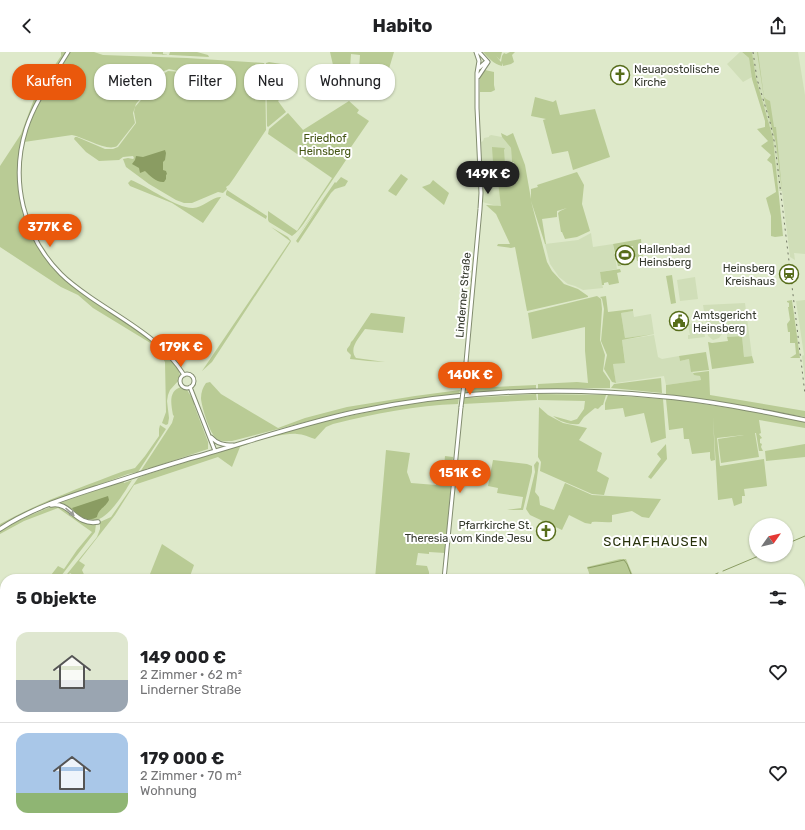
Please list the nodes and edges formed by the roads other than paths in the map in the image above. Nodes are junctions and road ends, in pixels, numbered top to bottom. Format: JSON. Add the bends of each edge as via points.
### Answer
{"nodes":[{"id":1,"x":68,"y":52,"type":"edge"},
{"id":2,"x":478,"y":52,"type":"edge"},
{"id":3,"x":487,"y":63,"type":"junction"},
{"id":4,"x":478,"y":70,"type":"junction"},
{"id":5,"x":478,"y":83,"type":"junction"},
{"id":6,"x":184,"y":375,"type":"junction"},
{"id":7,"x":190,"y":387,"type":"junction"},
{"id":8,"x":803,"y":419,"type":"edge"},
{"id":9,"x":209,"y":434,"type":"junction"},
{"id":10,"x":234,"y":445,"type":"junction"},
{"id":11,"x":215,"y":451,"type":"junction"},
{"id":12,"x":10,"y":522,"type":"junction"},
{"id":13,"x":98,"y":522,"type":"dead end"},
{"id":14,"x":0,"y":529,"type":"edge"},
{"id":15,"x":444,"y":574,"type":"edge"}],
"edges":[{"from":1,"to":6,"type":"main road","via":[[26,128],[19,169],[21,198],[27,219],[41,250],[60,273],[159,345]]},
{"from":2,"to":3,"type":"main road","name":"Linderner Straße"},
{"from":2,"to":4,"type":"main road","name":"Linderner Straße"},
{"from":3,"to":4,"type":"main road","via":[[482,64]]},
{"from":3,"to":5,"type":"main road","name":"Linderner Straße","via":[[480,73]]},
{"from":4,"to":5,"type":"main road","name":"Linderner Straße"},
{"from":5,"to":15,"type":"main road","name":"Linderner Straße","bridge":true,"via":[[480,209]]},
{"from":6,"to":7,"type":"main road","via":[[189,374],[193,378]]},
{"from":6,"to":7,"type":"main road","via":[[180,379],[181,384]]},
{"from":7,"to":9,"type":"main road"},
{"from":8,"to":10,"type":"main road","via":[[672,397],[615,392],[533,391],[446,397],[404,403],[334,417]]},
{"from":9,"to":10,"type":"main road","via":[[217,443]]},
{"from":9,"to":11,"type":"main road"},
{"from":10,"to":11,"type":"main road"},
{"from":11,"to":12,"type":"main road","via":[[58,500]]},
{"from":12,"to":13,"type":"main road","one_way":true,"via":[[57,504],[64,506],[85,522]]},
{"from":12,"to":14,"type":"main road"}]}
